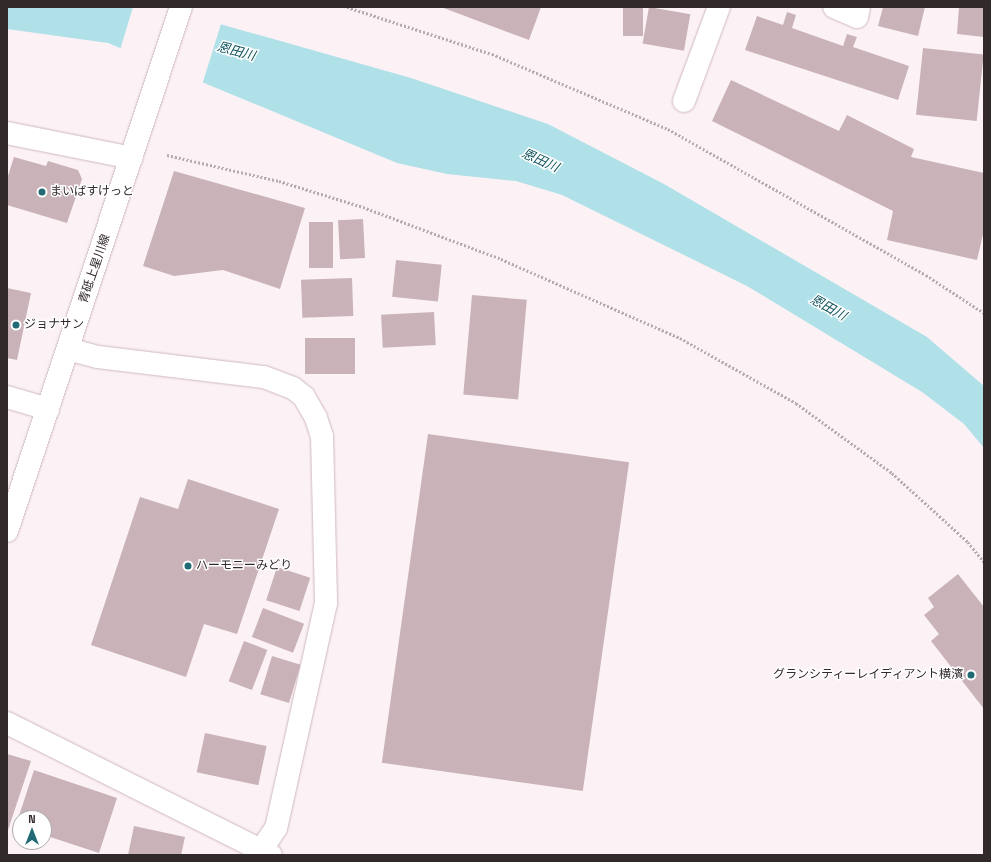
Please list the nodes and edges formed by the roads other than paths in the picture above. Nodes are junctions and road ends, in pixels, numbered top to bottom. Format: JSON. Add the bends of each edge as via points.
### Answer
{"nodes":[{"id":1,"x":181,"y":7,"type":"edge"},
{"id":2,"x":720,"y":7,"type":"edge"},
{"id":3,"x":834,"y":7,"type":"edge"},
{"id":4,"x":859,"y":7,"type":"edge"},
{"id":5,"x":684,"y":101,"type":"dead end"},
{"id":6,"x":7,"y":133,"type":"edge"},
{"id":7,"x":132,"y":158,"type":"junction"},
{"id":8,"x":68,"y":349,"type":"junction"},
{"id":9,"x":7,"y":398,"type":"edge"},
{"id":10,"x":48,"y":410,"type":"junction"},
{"id":11,"x":7,"y":531,"type":"edge"},
{"id":12,"x":7,"y":723,"type":"edge"},
{"id":13,"x":266,"y":852,"type":"edge"}],
"edges":[{"from":1,"to":7,"type":"street","name":"青砥上星川線"},
{"from":2,"to":5,"type":"street"},
{"from":3,"to":4,"type":"street","via":[[857,17]]},
{"from":6,"to":7,"type":"street"},
{"from":7,"to":8,"type":"street","name":"青砥上星川線"},
{"from":8,"to":10,"type":"street","name":"青砥上星川線"},
{"from":8,"to":13,"type":"street","via":[[98,357],[264,377],[293,388],[304,397],[316,418],[322,436],[326,603],[276,828]]},
{"from":9,"to":10,"type":"street"},
{"from":10,"to":11,"type":"street","name":"青砥上星川線"},
{"from":12,"to":13,"type":"street"}]}
